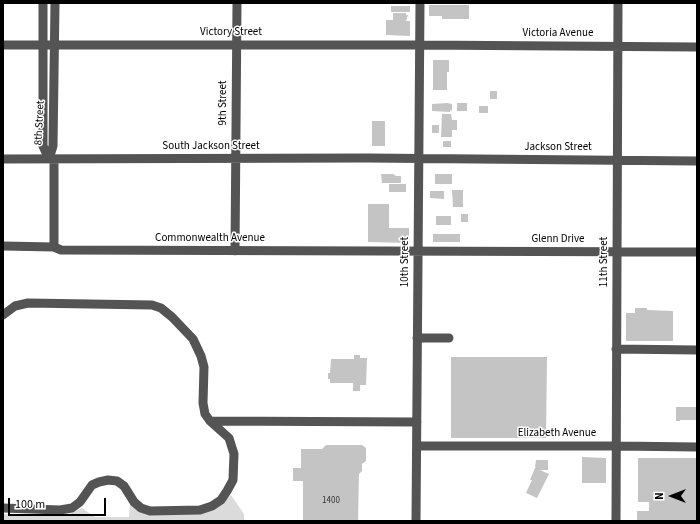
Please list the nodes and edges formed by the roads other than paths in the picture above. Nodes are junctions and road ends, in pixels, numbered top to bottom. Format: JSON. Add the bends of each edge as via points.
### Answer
{"nodes":[{"id":1,"x":43,"y":3,"type":"edge"},
{"id":2,"x":55,"y":3,"type":"edge"},
{"id":3,"x":237,"y":3,"type":"edge"},
{"id":4,"x":420,"y":3,"type":"edge"},
{"id":5,"x":618,"y":3,"type":"edge"},
{"id":6,"x":3,"y":45,"type":"edge"},
{"id":7,"x":43,"y":45,"type":"junction"},
{"id":8,"x":54,"y":45,"type":"junction"},
{"id":9,"x":237,"y":45,"type":"junction"},
{"id":10,"x":420,"y":45,"type":"junction"},
{"id":11,"x":618,"y":46,"type":"junction"},
{"id":12,"x":697,"y":47,"type":"edge"},
{"id":13,"x":3,"y":159,"type":"edge"},
{"id":14,"x":51,"y":159,"type":"junction"},
{"id":15,"x":236,"y":159,"type":"junction"},
{"id":16,"x":419,"y":159,"type":"junction"},
{"id":17,"x":618,"y":160,"type":"junction"},
{"id":18,"x":697,"y":160,"type":"edge"},
{"id":19,"x":3,"y":246,"type":"edge"},
{"id":20,"x":54,"y":247,"type":"junction"},
{"id":21,"x":235,"y":251,"type":"junction"},
{"id":22,"x":418,"y":251,"type":"junction"},
{"id":23,"x":617,"y":252,"type":"junction"},
{"id":24,"x":697,"y":252,"type":"edge"},
{"id":25,"x":3,"y":315,"type":"edge"},
{"id":26,"x":417,"y":338,"type":"junction"},
{"id":27,"x":449,"y":338,"type":"dead end"},
{"id":28,"x":616,"y":349,"type":"junction"},
{"id":29,"x":697,"y":350,"type":"edge"},
{"id":30,"x":210,"y":421,"type":"junction"},
{"id":31,"x":417,"y":422,"type":"junction"},
{"id":32,"x":417,"y":446,"type":"junction"},
{"id":33,"x":617,"y":446,"type":"junction"},
{"id":34,"x":697,"y":447,"type":"edge"},
{"id":35,"x":3,"y":508,"type":"edge"},
{"id":36,"x":416,"y":521,"type":"edge"},
{"id":37,"x":616,"y":521,"type":"edge"}],
"edges":[{"from":1,"to":7,"type":"street","name":"8th Street"},
{"from":2,"to":8,"type":"street","name":"8th Street"},
{"from":3,"to":9,"type":"street","name":"9th Street"},
{"from":4,"to":10,"type":"street","name":"10th Street"},
{"from":5,"to":11,"type":"street","name":"11th Street"},
{"from":6,"to":7,"type":"street","name":"Victory Street"},
{"from":7,"to":8,"type":"street","name":"Victory Street"},
{"from":7,"to":14,"type":"street","name":"8th Street","via":[[43,146]]},
{"from":8,"to":9,"type":"street","name":"Victory Street"},
{"from":8,"to":14,"type":"street","name":"8th Street"},
{"from":9,"to":10,"type":"street","name":"Victory Street"},
{"from":9,"to":15,"type":"street","name":"9th Street"},
{"from":10,"to":11,"type":"street","name":"Victoria Avenue"},
{"from":10,"to":16,"type":"street","name":"10th Street"},
{"from":11,"to":12,"type":"street","name":"Victoria Avenue"},
{"from":11,"to":17,"type":"street","name":"11th Street"},
{"from":13,"to":14,"type":"street","name":"South Jackson Street"},
{"from":14,"to":15,"type":"street","name":"South Jackson Street"},
{"from":14,"to":20,"type":"street","name":"8th Street"},
{"from":15,"to":16,"type":"street","name":"South Jackson Street"},
{"from":15,"to":21,"type":"street","name":"9th Street"},
{"from":16,"to":17,"type":"street","name":"Jackson Street"},
{"from":16,"to":22,"type":"street","name":"10th Street"},
{"from":17,"to":18,"type":"street","name":"Jackson Street"},
{"from":17,"to":23,"type":"street","name":"11th Street"},
{"from":19,"to":20,"type":"street","name":"Commonwealth Avenue"},
{"from":20,"to":21,"type":"street","name":"Commonwealth Avenue","via":[[61,250]]},
{"from":21,"to":22,"type":"street","name":"Commonwealth Avenue"},
{"from":22,"to":23,"type":"street","name":"Glenn Drive"},
{"from":22,"to":26,"type":"street","name":"10th Street"},
{"from":23,"to":24,"type":"street","name":"Glenn Drive"},
{"from":23,"to":28,"type":"street","name":"11th Street"},
{"from":25,"to":30,"type":"street","via":[[15,306],[28,303],[152,305],[160,308],[193,340],[201,356],[204,367],[203,403],[205,414]]},
{"from":26,"to":27,"type":"street"},
{"from":26,"to":31,"type":"street","name":"10th Street"},
{"from":28,"to":29,"type":"street"},
{"from":28,"to":33,"type":"street","name":"11th Street"},
{"from":30,"to":31,"type":"street"},
{"from":30,"to":35,"type":"street","via":[[229,438],[234,454],[233,480],[221,500],[212,506],[200,510],[150,511],[134,502],[124,486],[117,481],[108,480],[92,485],[80,502],[72,508]]},
{"from":31,"to":32,"type":"street","name":"10th Street"},
{"from":32,"to":33,"type":"street","name":"Elizabeth Avenue"},
{"from":32,"to":36,"type":"street","name":"10th Street"},
{"from":33,"to":34,"type":"street","name":"Elizabeth Avenue"},
{"from":33,"to":37,"type":"street","name":"11th Street"}]}
